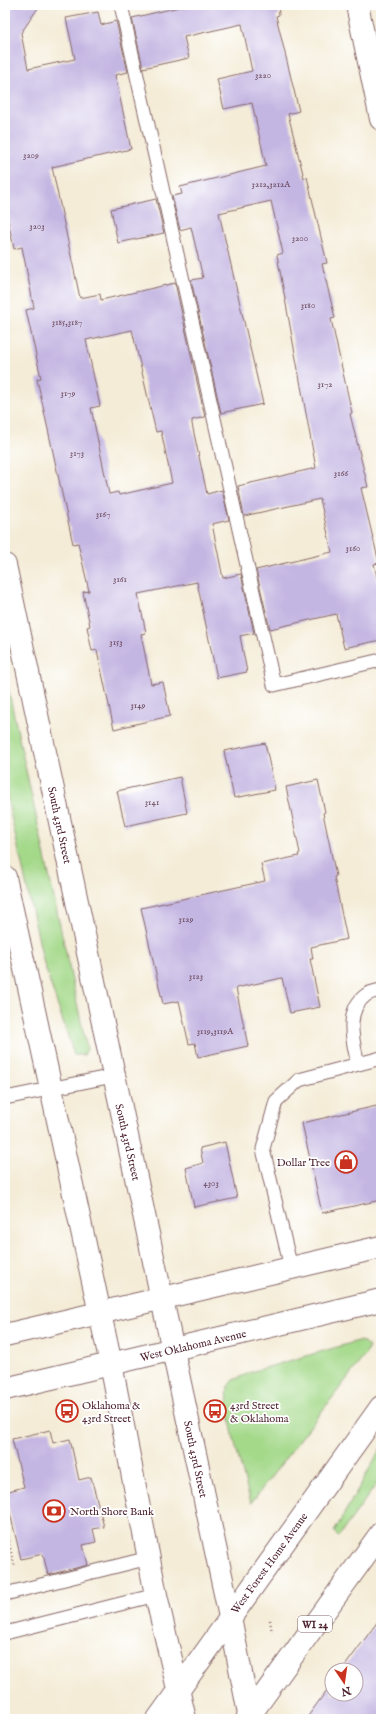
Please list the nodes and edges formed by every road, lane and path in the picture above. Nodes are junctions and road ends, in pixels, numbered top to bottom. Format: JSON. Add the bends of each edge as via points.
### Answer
{"nodes":[{"id":1,"x":121,"y":5,"type":"edge"},
{"id":2,"x":357,"y":5,"type":"edge"},
{"id":3,"x":381,"y":119,"type":"edge"},
{"id":4,"x":5,"y":565,"type":"edge"},
{"id":5,"x":381,"y":660,"type":"edge"},
{"id":6,"x":5,"y":877,"type":"edge"},
{"id":7,"x":381,"y":990,"type":"edge"},
{"id":8,"x":381,"y":1058,"type":"edge"},
{"id":9,"x":358,"y":1064,"type":"junction"},
{"id":10,"x":113,"y":1076,"type":"junction"},
{"id":11,"x":51,"y":1089,"type":"junction"},
{"id":12,"x":5,"y":1098,"type":"edge"},
{"id":13,"x":381,"y":1247,"type":"edge"},
{"id":14,"x":291,"y":1268,"type":"junction"},
{"id":15,"x":161,"y":1298,"type":"junction"},
{"id":16,"x":381,"y":1300,"type":"edge"},
{"id":17,"x":100,"y":1313,"type":"junction"},
{"id":18,"x":5,"y":1335,"type":"edge"},
{"id":19,"x":173,"y":1350,"type":"junction"},
{"id":20,"x":111,"y":1364,"type":"junction"},
{"id":21,"x":5,"y":1389,"type":"edge"},
{"id":22,"x":381,"y":1407,"type":"edge"},
{"id":23,"x":5,"y":1529,"type":"edge"},
{"id":24,"x":381,"y":1533,"type":"edge"},
{"id":25,"x":149,"y":1558,"type":"junction"},
{"id":26,"x":22,"y":1565,"type":"dead end"},
{"id":27,"x":5,"y":1594,"type":"edge"},
{"id":28,"x":156,"y":1595,"type":"junction"},
{"id":29,"x":230,"y":1617,"type":"junction"},
{"id":30,"x":270,"y":1620,"type":"dead end"},
{"id":31,"x":5,"y":1633,"type":"edge"},
{"id":32,"x":272,"y":1633,"type":"dead end"},
{"id":33,"x":178,"y":1690,"type":"junction"},
{"id":34,"x":249,"y":1718,"type":"edge"},
{"id":35,"x":158,"y":1719,"type":"edge"},
{"id":36,"x":185,"y":1719,"type":"edge"}],
"edges":[{"from":1,"to":5,"type":"lane","via":[[274,685]]},
{"from":2,"to":3,"type":"main road"},
{"from":4,"to":10,"type":"main road","name":"South 43rd Street"},
{"from":6,"to":11,"type":"main road"},
{"from":7,"to":9,"type":"lane","via":[[367,994],[355,1007],[351,1028]]},
{"from":8,"to":9,"type":"lane"},
{"from":9,"to":14,"type":"lane","via":[[298,1080],[276,1101],[263,1149]]},
{"from":10,"to":11,"type":"lane"},
{"from":10,"to":15,"type":"main road","name":"South 43rd Street"},
{"from":11,"to":12,"type":"lane"},
{"from":11,"to":17,"type":"main road"},
{"from":13,"to":14,"type":"main road"},
{"from":14,"to":15,"type":"main road"},
{"from":15,"to":17,"type":"main road"},
{"from":15,"to":19,"type":"main road","name":"South 43rd Street"},
{"from":16,"to":19,"type":"main road","name":"West Oklahoma Avenue"},
{"from":17,"to":18,"type":"main road"},
{"from":17,"to":20,"type":"main road"},
{"from":19,"to":20,"type":"main road","name":"West Oklahoma Avenue"},
{"from":19,"to":29,"type":"main road","name":"South 43rd Street"},
{"from":20,"to":21,"type":"main road","name":"West Oklahoma Avenue"},
{"from":20,"to":25,"type":"main road"},
{"from":22,"to":29,"type":"main road","name":"West Forest Home Avenue"},
{"from":23,"to":26,"type":"path","via":[[14,1567]]},
{"from":24,"to":34,"type":"main road","number":"WI 24"},
{"from":25,"to":27,"type":"lane"},
{"from":25,"to":28,"type":"main road"},
{"from":28,"to":31,"type":"lane"},
{"from":28,"to":33,"type":"main road"},
{"from":29,"to":33,"type":"main road","name":"West Forest Home Avenue"},
{"from":29,"to":34,"type":"main road","name":"South 43rd Street"},
{"from":30,"to":32,"type":"path"},
{"from":33,"to":35,"type":"main road","name":"West Forest Home Avenue"},
{"from":33,"to":36,"type":"main road"}]}
